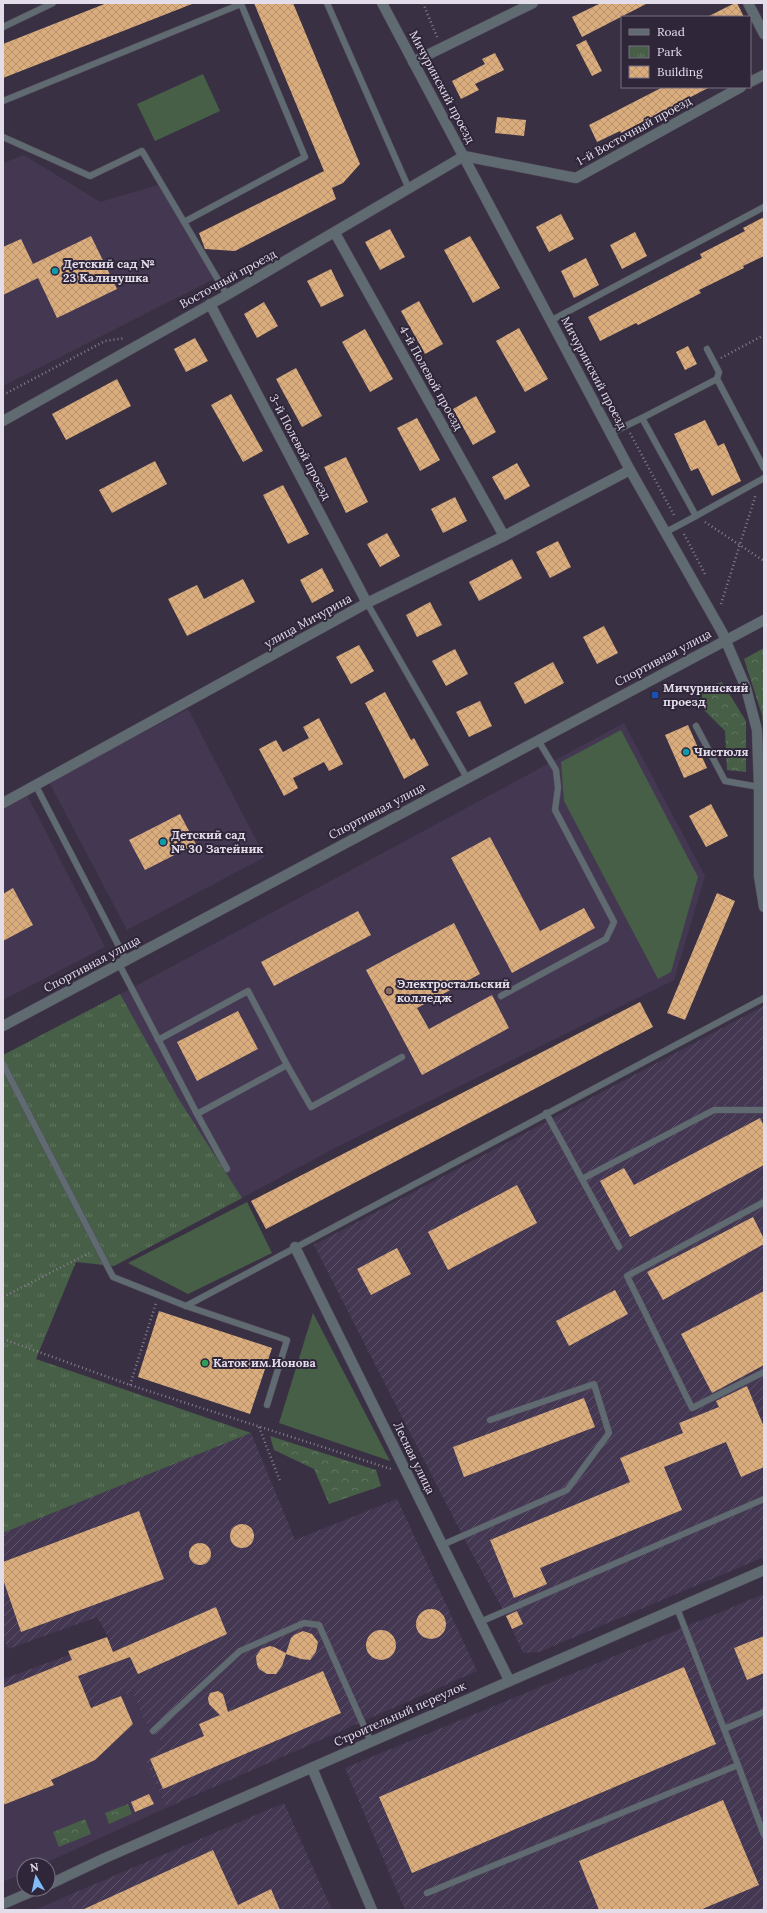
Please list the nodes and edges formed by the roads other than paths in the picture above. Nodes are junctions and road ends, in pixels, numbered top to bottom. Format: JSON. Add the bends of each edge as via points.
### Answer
{"nodes":[{"id":1,"x":54,"y":3,"type":"edge"},
{"id":2,"x":327,"y":3,"type":"edge"},
{"id":3,"x":382,"y":3,"type":"edge"},
{"id":4,"x":533,"y":3,"type":"edge"},
{"id":5,"x":748,"y":3,"type":"edge"},
{"id":6,"x":3,"y":27,"type":"edge"},
{"id":7,"x":764,"y":34,"type":"edge"},
{"id":8,"x":413,"y":62,"type":"junction"},
{"id":9,"x":764,"y":74,"type":"edge"},
{"id":10,"x":751,"y":81,"type":"edge"},
{"id":11,"x":739,"y":88,"type":"edge"},
{"id":12,"x":3,"y":101,"type":"edge"},
{"id":13,"x":3,"y":137,"type":"edge"},
{"id":14,"x":464,"y":156,"type":"junction"},
{"id":15,"x":409,"y":189,"type":"junction"},
{"id":16,"x":764,"y":207,"type":"edge"},
{"id":17,"x":184,"y":222,"type":"junction"},
{"id":18,"x":335,"y":233,"type":"junction"},
{"id":19,"x":228,"y":295,"type":"junction"},
{"id":20,"x":210,"y":304,"type":"junction"},
{"id":21,"x":552,"y":320,"type":"junction"},
{"id":22,"x":707,"y":349,"type":"dead end"},
{"id":23,"x":717,"y":379,"type":"junction"},
{"id":24,"x":642,"y":418,"type":"junction"},
{"id":25,"x":3,"y":421,"type":"edge"},
{"id":26,"x":611,"y":433,"type":"junction"},
{"id":27,"x":764,"y":468,"type":"edge"},
{"id":28,"x":630,"y":470,"type":"junction"},
{"id":29,"x":762,"y":479,"type":"edge"},
{"id":30,"x":696,"y":516,"type":"junction"},
{"id":31,"x":666,"y":532,"type":"junction"},
{"id":32,"x":504,"y":536,"type":"junction"},
{"id":33,"x":367,"y":603,"type":"junction"},
{"id":34,"x":764,"y":620,"type":"edge"},
{"id":35,"x":726,"y":640,"type":"junction"},
{"id":36,"x":696,"y":726,"type":"dead end"},
{"id":37,"x":538,"y":740,"type":"junction"},
{"id":38,"x":467,"y":778,"type":"junction"},
{"id":39,"x":36,"y":786,"type":"junction"},
{"id":40,"x":759,"y":787,"type":"junction"},
{"id":41,"x":3,"y":803,"type":"edge"},
{"id":42,"x":761,"y":819,"type":"edge"},
{"id":43,"x":764,"y":907,"type":"edge"},
{"id":44,"x":123,"y":962,"type":"junction"},
{"id":45,"x":501,"y":996,"type":"dead end"},
{"id":46,"x":764,"y":998,"type":"edge"},
{"id":47,"x":3,"y":1026,"type":"edge"},
{"id":48,"x":158,"y":1040,"type":"junction"},
{"id":49,"x":402,"y":1057,"type":"dead end"},
{"id":50,"x":3,"y":1064,"type":"edge"},
{"id":51,"x":287,"y":1065,"type":"junction"},
{"id":52,"x":764,"y":1110,"type":"edge"},
{"id":53,"x":546,"y":1113,"type":"junction"},
{"id":54,"x":197,"y":1114,"type":"junction"},
{"id":55,"x":227,"y":1169,"type":"dead end"},
{"id":56,"x":582,"y":1178,"type":"junction"},
{"id":57,"x":764,"y":1202,"type":"edge"},
{"id":58,"x":295,"y":1247,"type":"junction"},
{"id":59,"x":619,"y":1247,"type":"dead end"},
{"id":60,"x":186,"y":1306,"type":"junction"},
{"id":61,"x":764,"y":1372,"type":"edge"},
{"id":62,"x":267,"y":1405,"type":"dead end"},
{"id":63,"x":490,"y":1420,"type":"dead end"},
{"id":64,"x":764,"y":1499,"type":"edge"},
{"id":65,"x":442,"y":1545,"type":"junction"},
{"id":66,"x":764,"y":1570,"type":"edge"},
{"id":67,"x":677,"y":1608,"type":"junction"},
{"id":68,"x":480,"y":1622,"type":"junction"},
{"id":69,"x":509,"y":1680,"type":"junction"},
{"id":70,"x":764,"y":1712,"type":"edge"},
{"id":71,"x":724,"y":1729,"type":"junction"},
{"id":72,"x":153,"y":1731,"type":"dead end"},
{"id":73,"x":371,"y":1742,"type":"junction"},
{"id":74,"x":738,"y":1765,"type":"junction"},
{"id":75,"x":312,"y":1768,"type":"junction"},
{"id":76,"x":764,"y":1835,"type":"edge"},
{"id":77,"x":56,"y":1881,"type":"edge"},
{"id":78,"x":427,"y":1893,"type":"dead end"},
{"id":79,"x":19,"y":1897,"type":"edge"},
{"id":80,"x":3,"y":1904,"type":"edge"},
{"id":81,"x":372,"y":1910,"type":"edge"}],
"edges":[{"from":1,"to":6,"type":"lane"},
{"from":2,"to":15,"type":"lane"},
{"from":3,"to":8,"type":"street","name":"Мичуринский проезд"},
{"from":4,"to":8,"type":"street"},
{"from":5,"to":7,"type":"street"},
{"from":8,"to":14,"type":"street","name":"Мичуринский проезд"},
{"from":9,"to":10,"type":"street"},
{"from":11,"to":14,"type":"street","name":"1-й Восточный проезд","via":[[576,178]]},
{"from":12,"to":17,"type":"lane","via":[[241,4],[305,158]]},
{"from":13,"to":17,"type":"lane","via":[[90,176],[142,152]]},
{"from":14,"to":15,"type":"street","name":"Восточный проезд"},
{"from":14,"to":21,"type":"street","name":"Мичуринский проезд"},
{"from":15,"to":18,"type":"street","name":"Восточный проезд"},
{"from":16,"to":21,"type":"lane"},
{"from":17,"to":19,"type":"lane"},
{"from":18,"to":19,"type":"street","name":"Восточный проезд"},
{"from":18,"to":32,"type":"street","name":"4-й Полевой проезд"},
{"from":19,"to":20,"type":"street","name":"Восточный проезд"},
{"from":20,"to":25,"type":"street","name":"Восточный проезд"},
{"from":20,"to":33,"type":"street","name":"3-й Полевой проезд"},
{"from":21,"to":26,"type":"street","name":"Мичуринский проезд"},
{"from":22,"to":23,"type":"lane","via":[[719,372]]},
{"from":23,"to":24,"type":"lane"},
{"from":23,"to":27,"type":"lane"},
{"from":24,"to":26,"type":"lane"},
{"from":24,"to":30,"type":"lane"},
{"from":26,"to":28,"type":"street","name":"Мичуринский проезд"},
{"from":28,"to":31,"type":"street","name":"Мичуринский проезд"},
{"from":28,"to":32,"type":"street","name":"улица Мичурина"},
{"from":29,"to":30,"type":"lane"},
{"from":30,"to":31,"type":"lane"},
{"from":31,"to":35,"type":"street","name":"Мичуринский проезд"},
{"from":32,"to":33,"type":"street","name":"улица Мичурина"},
{"from":33,"to":38,"type":"lane"},
{"from":33,"to":39,"type":"street","name":"улица Мичурина"},
{"from":34,"to":35,"type":"street","name":"Спортивная улица"},
{"from":35,"to":37,"type":"street","name":"Спортивная улица"},
{"from":35,"to":40,"type":"street","name":"Мичуринский проезд","via":[[746,688],[757,730]]},
{"from":36,"to":40,"type":"lane","via":[[725,780]]},
{"from":37,"to":38,"type":"street","name":"Спортивная улица"},
{"from":37,"to":45,"type":"lane","via":[[556,770],[558,788],[555,810],[614,922],[606,939]]},
{"from":38,"to":44,"type":"street","name":"Спортивная улица"},
{"from":39,"to":41,"type":"street","name":"улица Мичурина"},
{"from":39,"to":44,"type":"lane"},
{"from":40,"to":42,"type":"street","name":"Мичуринский проезд"},
{"from":42,"to":43,"type":"street","name":"Мичуринский проезд","via":[[759,876]]},
{"from":44,"to":47,"type":"street","name":"Спортивная улица"},
{"from":44,"to":48,"type":"lane"},
{"from":46,"to":53,"type":"lane"},
{"from":48,"to":51,"type":"lane","via":[[248,991]]},
{"from":48,"to":54,"type":"lane"},
{"from":49,"to":51,"type":"lane","via":[[311,1107]]},
{"from":50,"to":60,"type":"lane","via":[[113,1277]]},
{"from":51,"to":54,"type":"lane"},
{"from":52,"to":56,"type":"lane","via":[[714,1110]]},
{"from":53,"to":56,"type":"lane"},
{"from":53,"to":58,"type":"lane"},
{"from":54,"to":55,"type":"lane"},
{"from":56,"to":59,"type":"lane"},
{"from":57,"to":61,"type":"lane","via":[[627,1276],[692,1408]]},
{"from":58,"to":60,"type":"lane"},
{"from":58,"to":65,"type":"street","name":"Лесная улица"},
{"from":60,"to":62,"type":"lane","via":[[287,1340]]},
{"from":63,"to":65,"type":"lane","via":[[594,1384],[609,1433],[567,1490]]},
{"from":64,"to":68,"type":"lane"},
{"from":65,"to":68,"type":"street","name":"Лесная улица"},
{"from":66,"to":67,"type":"street","name":"Строительный переулок"},
{"from":67,"to":69,"type":"street","name":"Строительный переулок"},
{"from":67,"to":71,"type":"lane"},
{"from":68,"to":69,"type":"street","name":"Лесная улица"},
{"from":69,"to":73,"type":"street","name":"Строительный переулок"},
{"from":70,"to":71,"type":"lane"},
{"from":71,"to":74,"type":"lane"},
{"from":72,"to":73,"type":"lane","via":[[240,1651],[304,1623],[319,1625]]},
{"from":73,"to":75,"type":"street","name":"Строительный переулок"},
{"from":74,"to":76,"type":"lane"},
{"from":74,"to":78,"type":"lane"},
{"from":75,"to":77,"type":"street","name":"Строительный переулок"},
{"from":75,"to":81,"type":"street"},
{"from":79,"to":80,"type":"street"}]}
